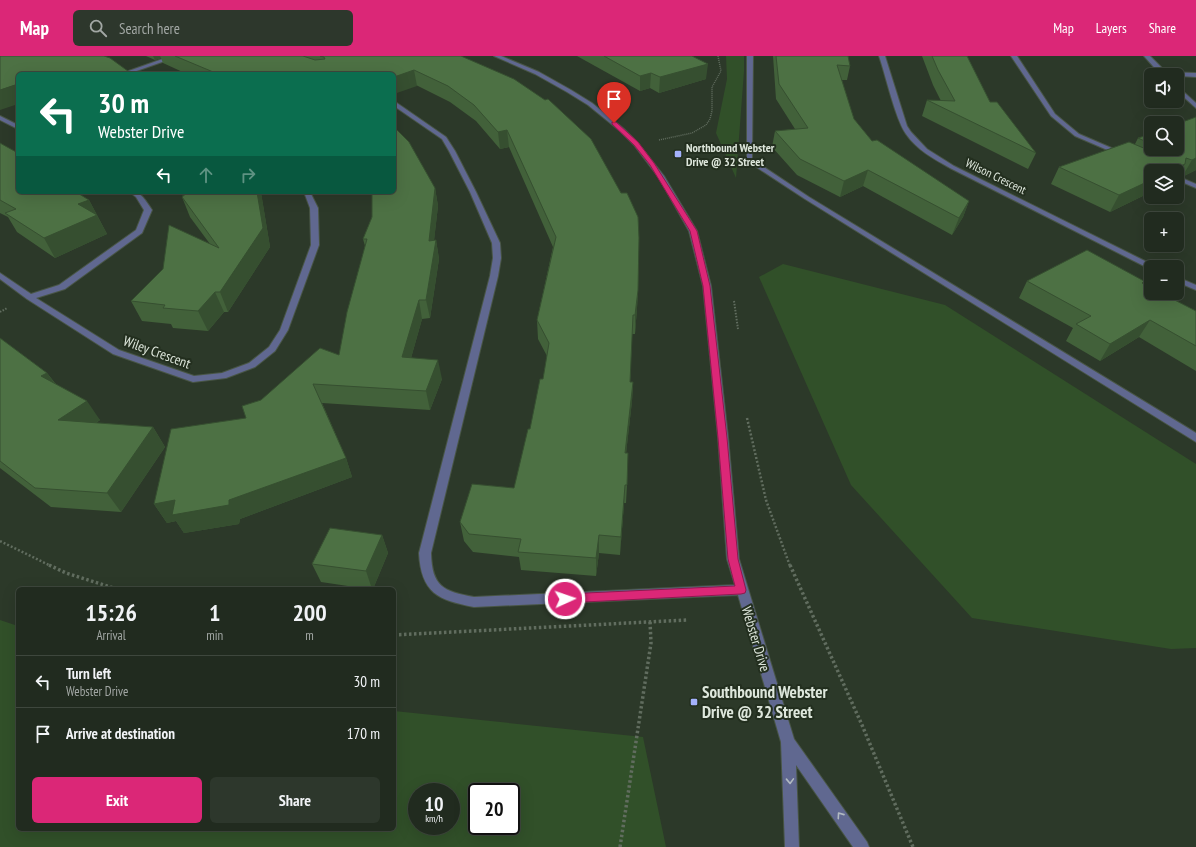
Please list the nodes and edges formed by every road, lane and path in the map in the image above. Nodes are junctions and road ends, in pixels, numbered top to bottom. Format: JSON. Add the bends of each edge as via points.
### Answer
{"nodes":[{"id":1,"x":176,"y":56,"type":"edge"},
{"id":2,"x":497,"y":56,"type":"edge"},
{"id":3,"x":718,"y":56,"type":"edge"},
{"id":4,"x":750,"y":56,"type":"edge"},
{"id":5,"x":882,"y":56,"type":"edge"},
{"id":6,"x":1014,"y":56,"type":"edge"},
{"id":7,"x":1147,"y":56,"type":"edge"},
{"id":8,"x":1158,"y":68,"type":"edge"},
{"id":9,"x":130,"y":72,"type":"edge"},
{"id":10,"x":1184,"y":75,"type":"edge"},
{"id":11,"x":1196,"y":75,"type":"edge"},
{"id":12,"x":1184,"y":95,"type":"edge"},
{"id":13,"x":396,"y":104,"type":"edge"},
{"id":14,"x":1196,"y":106,"type":"edge"},
{"id":15,"x":0,"y":118,"type":"edge"},
{"id":16,"x":16,"y":126,"type":"edge"},
{"id":17,"x":662,"y":144,"type":"dead end"},
{"id":18,"x":1126,"y":156,"type":"edge"},
{"id":19,"x":1184,"y":181,"type":"edge"},
{"id":20,"x":1196,"y":186,"type":"edge"},
{"id":21,"x":136,"y":194,"type":"edge"},
{"id":22,"x":308,"y":194,"type":"edge"},
{"id":23,"x":1144,"y":262,"type":"edge"},
{"id":24,"x":0,"y":275,"type":"edge"},
{"id":25,"x":1184,"y":282,"type":"edge"},
{"id":26,"x":1196,"y":288,"type":"edge"},
{"id":27,"x":30,"y":297,"type":"junction"},
{"id":28,"x":734,"y":298,"type":"dead end"},
{"id":29,"x":738,"y":335,"type":"dead end"},
{"id":30,"x":747,"y":416,"type":"dead end"},
{"id":31,"x":1196,"y":438,"type":"edge"},
{"id":32,"x":0,"y":541,"type":"edge"},
{"id":33,"x":111,"y":587,"type":"edge"},
{"id":34,"x":741,"y":590,"type":"junction"},
{"id":35,"x":687,"y":620,"type":"dead end"},
{"id":36,"x":650,"y":621,"type":"junction"},
{"id":37,"x":396,"y":635,"type":"edge"},
{"id":38,"x":788,"y":742,"type":"junction"},
{"id":39,"x":620,"y":847,"type":"edge"},
{"id":40,"x":792,"y":847,"type":"edge"},
{"id":41,"x":862,"y":847,"type":"edge"},
{"id":42,"x":913,"y":847,"type":"edge"}],
"edges":[{"from":1,"to":9,"type":"street"},
{"from":2,"to":34,"type":"street","name":"Webster Drive","via":[[537,73],[569,91],[622,130],[662,177],[693,231],[707,286],[733,559]]},
{"from":3,"to":17,"type":"path","via":[[721,71],[712,91],[710,122],[688,134],[658,140]]},
{"from":4,"to":31,"type":"street","via":[[749,160]]},
{"from":5,"to":23,"type":"street","name":"Wilson Crescent","via":[[904,126],[924,150],[952,167]]},
{"from":6,"to":18,"type":"street","via":[[1053,115],[1077,135]]},
{"from":7,"to":8,"type":"street"},
{"from":10,"to":11,"type":"street"},
{"from":12,"to":14,"type":"street"},
{"from":13,"to":34,"type":"street","via":[[444,138],[473,192],[496,243],[494,276],[425,553],[425,567],[432,585],[450,597],[474,602]]},
{"from":15,"to":16,"type":"street"},
{"from":19,"to":20,"type":"street"},
{"from":21,"to":27,"type":"street","via":[[148,210],[139,231],[62,287]]},
{"from":22,"to":27,"type":"street","name":"Wiley Crescent","via":[[314,208],[315,245],[284,330],[272,349],[252,365],[223,376],[193,379],[116,352]]},
{"from":24,"to":27,"type":"street","name":"Wiley Crescent"},
{"from":25,"to":26,"type":"street"},
{"from":28,"to":29,"type":"path"},
{"from":30,"to":42,"type":"path","via":[[762,488],[774,526],[796,582],[859,718]]},
{"from":32,"to":33,"type":"path","via":[[66,573]]},
{"from":34,"to":38,"type":"street","name":"Webster Drive"},
{"from":35,"to":36,"type":"path"},
{"from":36,"to":37,"type":"path"},
{"from":36,"to":39,"type":"path","via":[[651,642]]},
{"from":38,"to":40,"type":"street","name":"Webster Drive","one_way":true},
{"from":41,"to":38,"type":"street","name":"Webster Drive","one_way":true}]}
